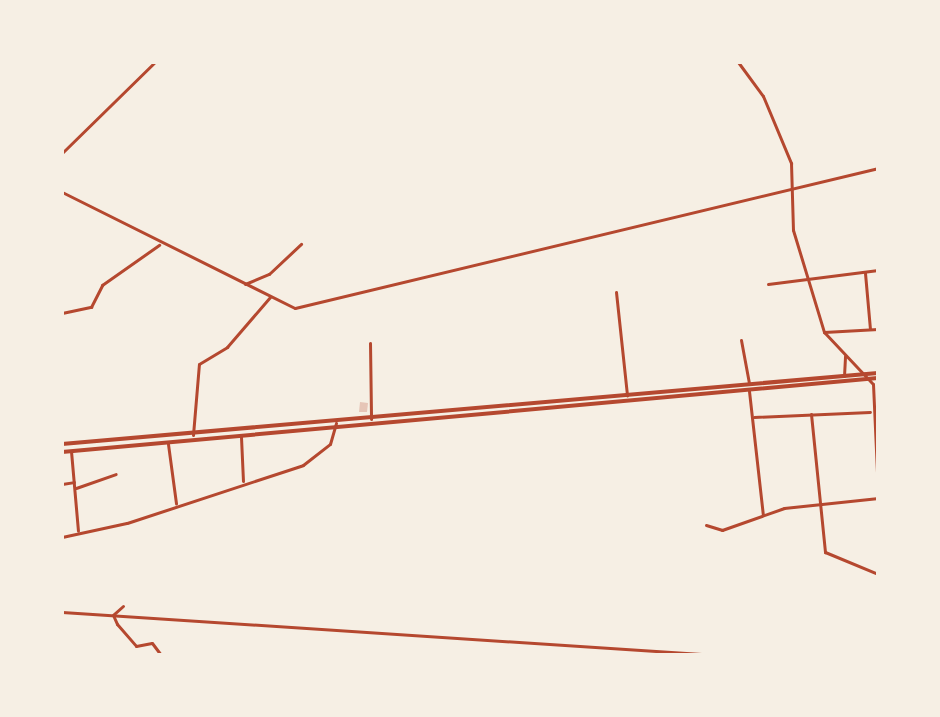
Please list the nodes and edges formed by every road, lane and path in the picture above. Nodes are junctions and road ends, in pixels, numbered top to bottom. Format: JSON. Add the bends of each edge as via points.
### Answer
{"nodes":[{"id":1,"x":155,"y":62,"type":"edge"},
{"id":2,"x":738,"y":62,"type":"edge"},
{"id":3,"x":62,"y":153,"type":"edge"},
{"id":4,"x":878,"y":168,"type":"edge"},
{"id":5,"x":793,"y":188,"type":"junction"},
{"id":6,"x":62,"y":192,"type":"edge"},
{"id":7,"x":160,"y":244,"type":"junction"},
{"id":8,"x":301,"y":244,"type":"dead end"},
{"id":9,"x":878,"y":270,"type":"edge"},
{"id":10,"x":865,"y":271,"type":"junction"},
{"id":11,"x":807,"y":276,"type":"junction"},
{"id":12,"x":245,"y":284,"type":"junction"},
{"id":13,"x":768,"y":284,"type":"dead end"},
{"id":14,"x":616,"y":292,"type":"dead end"},
{"id":15,"x":270,"y":297,"type":"junction"},
{"id":16,"x":62,"y":313,"type":"edge"},
{"id":17,"x":870,"y":329,"type":"junction"},
{"id":18,"x":878,"y":329,"type":"edge"},
{"id":19,"x":824,"y":332,"type":"junction"},
{"id":20,"x":741,"y":340,"type":"dead end"},
{"id":21,"x":370,"y":343,"type":"dead end"},
{"id":22,"x":845,"y":356,"type":"junction"},
{"id":23,"x":868,"y":376,"type":"junction"},
{"id":24,"x":878,"y":376,"type":"edge"},
{"id":25,"x":844,"y":377,"type":"junction"},
{"id":26,"x":749,"y":386,"type":"junction"},
{"id":27,"x":627,"y":395,"type":"junction"},
{"id":28,"x":870,"y":412,"type":"junction"},
{"id":29,"x":811,"y":414,"type":"junction"},
{"id":30,"x":753,"y":418,"type":"junction"},
{"id":31,"x":371,"y":419,"type":"junction"},
{"id":32,"x":335,"y":426,"type":"junction"},
{"id":33,"x":193,"y":435,"type":"junction"},
{"id":34,"x":241,"y":437,"type":"junction"},
{"id":35,"x":62,"y":444,"type":"edge"},
{"id":36,"x":168,"y":444,"type":"junction"},
{"id":37,"x":71,"y":451,"type":"junction"},
{"id":38,"x":62,"y":452,"type":"edge"},
{"id":39,"x":116,"y":474,"type":"dead end"},
{"id":40,"x":243,"y":481,"type":"junction"},
{"id":41,"x":74,"y":482,"type":"junction"},
{"id":42,"x":62,"y":484,"type":"edge"},
{"id":43,"x":76,"y":488,"type":"junction"},
{"id":44,"x":878,"y":496,"type":"edge"},
{"id":45,"x":819,"y":503,"type":"junction"},
{"id":46,"x":176,"y":505,"type":"junction"},
{"id":47,"x":763,"y":515,"type":"junction"},
{"id":48,"x":706,"y":525,"type":"dead end"},
{"id":49,"x":78,"y":531,"type":"junction"},
{"id":50,"x":62,"y":537,"type":"edge"},
{"id":51,"x":878,"y":574,"type":"edge"},
{"id":52,"x":123,"y":606,"type":"dead end"},
{"id":53,"x":62,"y":612,"type":"edge"},
{"id":54,"x":113,"y":615,"type":"junction"},
{"id":55,"x":161,"y":655,"type":"edge"},
{"id":56,"x":717,"y":655,"type":"edge"}],
"edges":[{"from":1,"to":3,"type":"street"},
{"from":2,"to":5,"type":"street","via":[[763,96],[791,163]]},
{"from":4,"to":5,"type":"street"},
{"from":5,"to":11,"type":"street","via":[[793,230]]},
{"from":5,"to":15,"type":"street","via":[[295,308]]},
{"from":6,"to":7,"type":"street"},
{"from":7,"to":12,"type":"street"},
{"from":7,"to":16,"type":"street","via":[[102,285],[91,307]]},
{"from":8,"to":12,"type":"street","via":[[269,274]]},
{"from":9,"to":10,"type":"street"},
{"from":10,"to":11,"type":"street"},
{"from":10,"to":17,"type":"street"},
{"from":11,"to":13,"type":"street"},
{"from":11,"to":19,"type":"street"},
{"from":12,"to":15,"type":"street"},
{"from":14,"to":27,"type":"street"},
{"from":15,"to":33,"type":"street","via":[[227,347],[199,364]]},
{"from":17,"to":18,"type":"street"},
{"from":17,"to":19,"type":"street"},
{"from":19,"to":22,"type":"street"},
{"from":20,"to":26,"type":"street"},
{"from":21,"to":31,"type":"street"},
{"from":22,"to":23,"type":"street"},
{"from":22,"to":25,"type":"street"},
{"from":23,"to":24,"type":"main road"},
{"from":23,"to":25,"type":"main road"},
{"from":23,"to":28,"type":"street"},
{"from":25,"to":26,"type":"main road"},
{"from":26,"to":27,"type":"main road"},
{"from":26,"to":30,"type":"street"},
{"from":26,"to":32,"type":"main road"},
{"from":27,"to":31,"type":"main road"},
{"from":28,"to":29,"type":"street"},
{"from":28,"to":44,"type":"street"},
{"from":29,"to":30,"type":"street"},
{"from":29,"to":45,"type":"street"},
{"from":30,"to":47,"type":"street"},
{"from":31,"to":32,"type":"main road"},
{"from":32,"to":33,"type":"main road"},
{"from":32,"to":34,"type":"main road"},
{"from":32,"to":40,"type":"street","via":[[330,444],[303,465]]},
{"from":33,"to":35,"type":"main road"},
{"from":34,"to":36,"type":"main road"},
{"from":34,"to":40,"type":"street"},
{"from":36,"to":37,"type":"main road"},
{"from":36,"to":46,"type":"street"},
{"from":37,"to":38,"type":"main road"},
{"from":37,"to":41,"type":"street"},
{"from":39,"to":43,"type":"street"},
{"from":40,"to":46,"type":"street"},
{"from":41,"to":42,"type":"street"},
{"from":41,"to":43,"type":"street"},
{"from":43,"to":49,"type":"street"},
{"from":44,"to":45,"type":"street"},
{"from":45,"to":47,"type":"street"},
{"from":45,"to":51,"type":"street","via":[[825,552]]},
{"from":46,"to":49,"type":"street"},
{"from":47,"to":48,"type":"street","via":[[722,530]]},
{"from":49,"to":50,"type":"street"},
{"from":52,"to":54,"type":"street"},
{"from":53,"to":54,"type":"street"},
{"from":54,"to":55,"type":"street","via":[[136,646],[152,643]]},
{"from":54,"to":56,"type":"street"}]}
